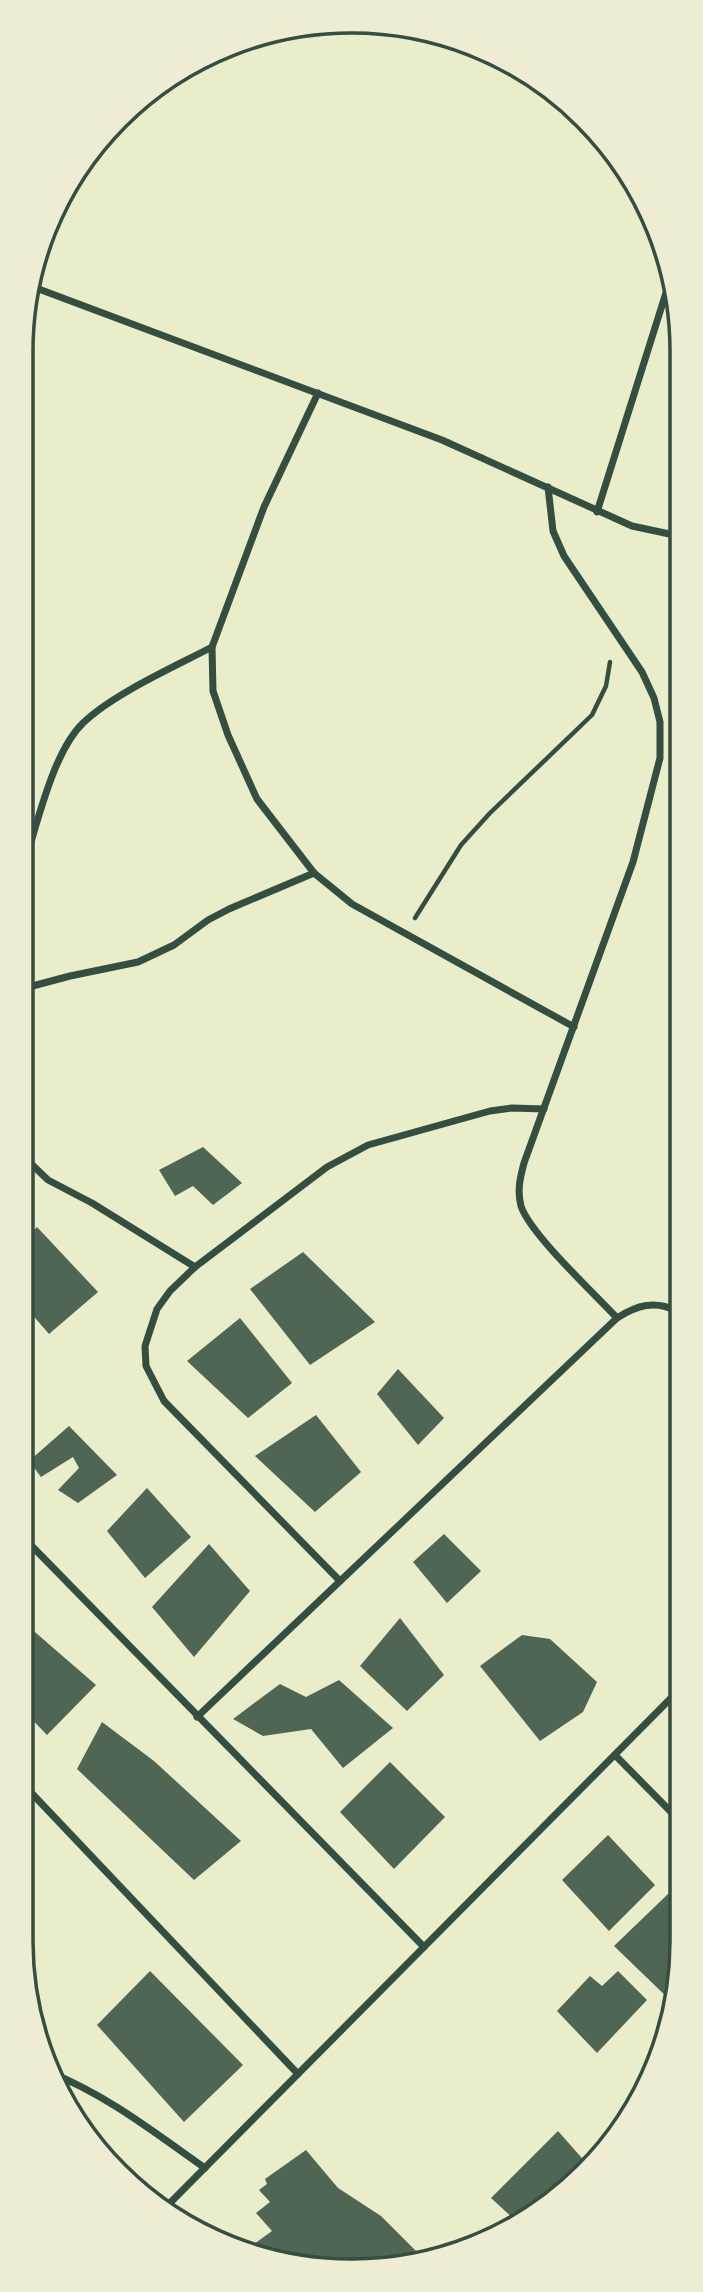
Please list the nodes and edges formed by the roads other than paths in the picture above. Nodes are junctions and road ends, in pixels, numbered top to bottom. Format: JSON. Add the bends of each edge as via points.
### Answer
{"nodes":[{"id":1,"x":39,"y":289,"type":"edge"},
{"id":2,"x":665,"y":296,"type":"edge"},
{"id":3,"x":318,"y":393,"type":"junction"},
{"id":4,"x":548,"y":487,"type":"junction"},
{"id":5,"x":597,"y":512,"type":"junction"},
{"id":6,"x":670,"y":534,"type":"edge"},
{"id":7,"x":212,"y":647,"type":"junction"},
{"id":8,"x":33,"y":837,"type":"edge"},
{"id":9,"x":314,"y":873,"type":"junction"},
{"id":10,"x":33,"y":986,"type":"edge"},
{"id":11,"x":574,"y":1027,"type":"junction"},
{"id":12,"x":544,"y":1109,"type":"junction"},
{"id":13,"x":33,"y":1166,"type":"edge"},
{"id":14,"x":195,"y":1267,"type":"junction"},
{"id":15,"x":670,"y":1309,"type":"edge"},
{"id":16,"x":617,"y":1318,"type":"junction"},
{"id":17,"x":33,"y":1547,"type":"edge"},
{"id":18,"x":340,"y":1581,"type":"junction"},
{"id":19,"x":670,"y":1699,"type":"edge"},
{"id":20,"x":197,"y":1717,"type":"junction"},
{"id":21,"x":615,"y":1755,"type":"junction"},
{"id":22,"x":33,"y":1795,"type":"edge"},
{"id":23,"x":670,"y":1811,"type":"edge"},
{"id":24,"x":424,"y":1947,"type":"junction"},
{"id":25,"x":298,"y":2074,"type":"junction"},
{"id":26,"x":64,"y":2078,"type":"edge"},
{"id":27,"x":205,"y":2168,"type":"junction"},
{"id":28,"x":171,"y":2202,"type":"edge"}],
"edges":[{"from":1,"to":3,"type":"street"},
{"from":2,"to":5,"type":"street"},
{"from":3,"to":4,"type":"street"},
{"from":3,"to":7,"type":"street","via":[[264,507]]},
{"from":4,"to":5,"type":"street"},
{"from":4,"to":11,"type":"street","via":[[553,531],[564,556],[642,673],[660,722],[660,758],[633,862]]},
{"from":5,"to":6,"type":"street"},
{"from":7,"to":8,"type":"street","via":[[112,701],[81,724],[58,760]]},
{"from":7,"to":9,"type":"street","via":[[213,691],[228,735],[257,799]]},
{"from":9,"to":10,"type":"street","via":[[229,909],[138,962]]},
{"from":9,"to":11,"type":"street","via":[[352,904]]},
{"from":11,"to":12,"type":"street"},
{"from":12,"to":14,"type":"street","via":[[490,1111],[368,1145],[327,1167]]},
{"from":12,"to":16,"type":"street","via":[[524,1163],[521,1206],[531,1226]]},
{"from":13,"to":14,"type":"street","via":[[48,1180]]},
{"from":14,"to":18,"type":"street","via":[[158,1309],[145,1346],[146,1366],[164,1401]]},
{"from":15,"to":16,"type":"street","via":[[653,1304],[634,1307]]},
{"from":16,"to":18,"type":"street"},
{"from":17,"to":20,"type":"street"},
{"from":18,"to":20,"type":"street"},
{"from":19,"to":21,"type":"street"},
{"from":20,"to":24,"type":"street"},
{"from":21,"to":23,"type":"street"},
{"from":21,"to":24,"type":"street"},
{"from":22,"to":25,"type":"street"},
{"from":24,"to":25,"type":"street"},
{"from":25,"to":27,"type":"street"},
{"from":26,"to":27,"type":"street","via":[[116,2105]]},
{"from":27,"to":28,"type":"street"}]}
